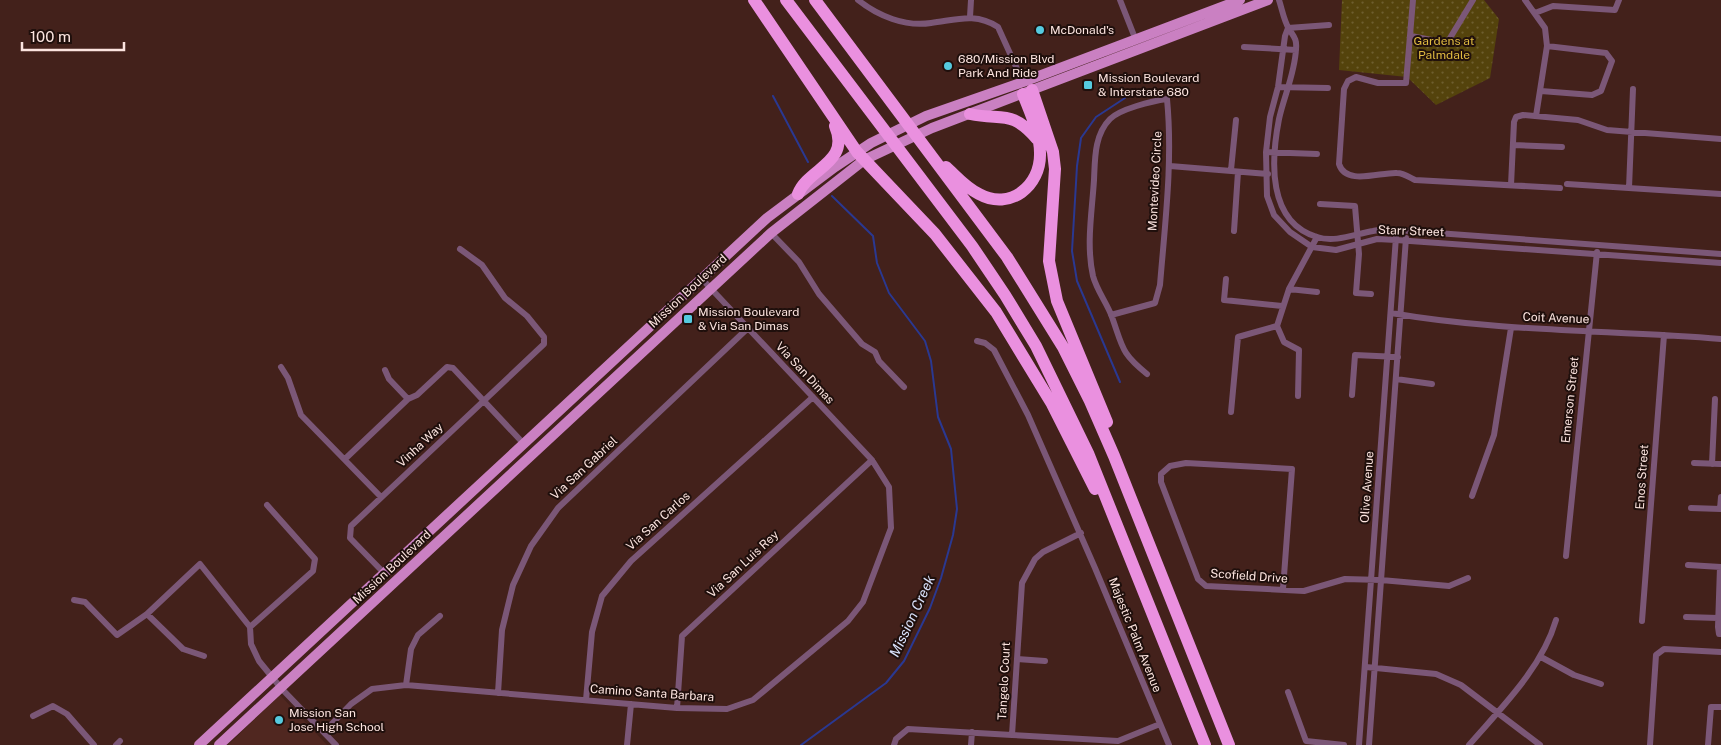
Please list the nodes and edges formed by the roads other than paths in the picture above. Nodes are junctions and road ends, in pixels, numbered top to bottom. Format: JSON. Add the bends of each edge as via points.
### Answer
{"nodes":[{"id":1,"x":754,"y":0,"type":"edge"},
{"id":2,"x":786,"y":0,"type":"edge"},
{"id":3,"x":815,"y":0,"type":"edge"},
{"id":4,"x":858,"y":0,"type":"edge"},
{"id":5,"x":971,"y":0,"type":"edge"},
{"id":6,"x":1120,"y":0,"type":"edge"},
{"id":7,"x":1240,"y":0,"type":"edge"},
{"id":8,"x":1268,"y":0,"type":"edge"},
{"id":9,"x":1279,"y":0,"type":"edge"},
{"id":10,"x":1413,"y":0,"type":"edge"},
{"id":11,"x":1473,"y":0,"type":"edge"},
{"id":12,"x":1526,"y":0,"type":"edge"},
{"id":13,"x":1618,"y":0,"type":"edge"},
{"id":14,"x":1535,"y":13,"type":"junction"},
{"id":15,"x":970,"y":17,"type":"junction"},
{"id":16,"x":1329,"y":25,"type":"dead end"},
{"id":17,"x":1288,"y":28,"type":"junction"},
{"id":18,"x":1411,"y":36,"type":"junction"},
{"id":19,"x":1135,"y":38,"type":"junction"},
{"id":20,"x":1547,"y":46,"type":"junction"},
{"id":21,"x":1244,"y":47,"type":"dead end"},
{"id":22,"x":1284,"y":49,"type":"junction"},
{"id":23,"x":1296,"y":50,"type":"junction"},
{"id":24,"x":1278,"y":87,"type":"junction"},
{"id":25,"x":1289,"y":87,"type":"junction"},
{"id":26,"x":1328,"y":88,"type":"dead end"},
{"id":27,"x":1026,"y":89,"type":"junction"},
{"id":28,"x":1633,"y":90,"type":"dead end"},
{"id":29,"x":1541,"y":91,"type":"junction"},
{"id":30,"x":827,"y":110,"type":"junction"},
{"id":31,"x":970,"y":114,"type":"junction"},
{"id":32,"x":1536,"y":116,"type":"junction"},
{"id":33,"x":1236,"y":120,"type":"dead end"},
{"id":34,"x":1633,"y":132,"type":"junction"},
{"id":35,"x":1721,"y":139,"type":"edge"},
{"id":36,"x":1039,"y":140,"type":"junction"},
{"id":37,"x":1513,"y":145,"type":"junction"},
{"id":38,"x":1562,"y":148,"type":"dead end"},
{"id":39,"x":928,"y":150,"type":"junction"},
{"id":40,"x":1266,"y":152,"type":"junction"},
{"id":41,"x":1276,"y":152,"type":"junction"},
{"id":42,"x":1317,"y":154,"type":"dead end"},
{"id":43,"x":860,"y":156,"type":"junction"},
{"id":44,"x":1170,"y":166,"type":"junction"},
{"id":45,"x":1235,"y":171,"type":"junction"},
{"id":46,"x":1265,"y":174,"type":"junction"},
{"id":47,"x":1274,"y":174,"type":"junction"},
{"id":48,"x":1567,"y":184,"type":"dead end"},
{"id":49,"x":1510,"y":185,"type":"junction"},
{"id":50,"x":1560,"y":188,"type":"dead end"},
{"id":51,"x":1629,"y":188,"type":"junction"},
{"id":52,"x":798,"y":194,"type":"junction"},
{"id":53,"x":1721,"y":194,"type":"edge"},
{"id":54,"x":1320,"y":204,"type":"dead end"},
{"id":55,"x":1396,"y":230,"type":"junction"},
{"id":56,"x":1234,"y":231,"type":"dead end"},
{"id":57,"x":1407,"y":231,"type":"junction"},
{"id":58,"x":771,"y":233,"type":"junction"},
{"id":59,"x":1356,"y":235,"type":"junction"},
{"id":60,"x":1317,"y":237,"type":"junction"},
{"id":61,"x":1396,"y":240,"type":"junction"},
{"id":62,"x":1406,"y":240,"type":"junction"},
{"id":63,"x":1358,"y":244,"type":"junction"},
{"id":64,"x":1597,"y":245,"type":"junction"},
{"id":65,"x":1312,"y":247,"type":"junction"},
{"id":66,"x":460,"y":249,"type":"dead end"},
{"id":67,"x":1596,"y":254,"type":"junction"},
{"id":68,"x":1721,"y":254,"type":"edge"},
{"id":69,"x":1721,"y":263,"type":"edge"},
{"id":70,"x":702,"y":279,"type":"junction"},
{"id":71,"x":1226,"y":279,"type":"dead end"},
{"id":72,"x":710,"y":288,"type":"junction"},
{"id":73,"x":1289,"y":289,"type":"junction"},
{"id":74,"x":1317,"y":292,"type":"dead end"},
{"id":75,"x":1371,"y":294,"type":"dead end"},
{"id":76,"x":1282,"y":306,"type":"junction"},
{"id":77,"x":1391,"y":313,"type":"junction"},
{"id":78,"x":1111,"y":315,"type":"junction"},
{"id":79,"x":1401,"y":315,"type":"junction"},
{"id":80,"x":1277,"y":326,"type":"junction"},
{"id":81,"x":748,"y":328,"type":"junction"},
{"id":82,"x":1511,"y":328,"type":"junction"},
{"id":83,"x":1588,"y":330,"type":"junction"},
{"id":84,"x":1664,"y":335,"type":"junction"},
{"id":85,"x":1721,"y":339,"type":"edge"},
{"id":86,"x":976,"y":341,"type":"dead end"},
{"id":87,"x":1388,"y":356,"type":"junction"},
{"id":88,"x":1398,"y":357,"type":"junction"},
{"id":89,"x":281,"y":367,"type":"dead end"},
{"id":90,"x":385,"y":370,"type":"dead end"},
{"id":91,"x":1147,"y":374,"type":"dead end"},
{"id":92,"x":1396,"y":379,"type":"junction"},
{"id":93,"x":1432,"y":384,"type":"dead end"},
{"id":94,"x":904,"y":387,"type":"dead end"},
{"id":95,"x":1352,"y":395,"type":"dead end"},
{"id":96,"x":1298,"y":396,"type":"dead end"},
{"id":97,"x":813,"y":397,"type":"junction"},
{"id":98,"x":408,"y":399,"type":"junction"},
{"id":99,"x":1715,"y":399,"type":"dead end"},
{"id":100,"x":483,"y":401,"type":"junction"},
{"id":101,"x":1232,"y":412,"type":"dead end"},
{"id":102,"x":524,"y":444,"type":"junction"},
{"id":103,"x":345,"y":459,"type":"junction"},
{"id":104,"x":872,"y":460,"type":"junction"},
{"id":105,"x":1694,"y":463,"type":"dead end"},
{"id":106,"x":1712,"y":464,"type":"junction"},
{"id":107,"x":1721,"y":464,"type":"edge"},
{"id":108,"x":1472,"y":496,"type":"dead end"},
{"id":109,"x":381,"y":497,"type":"junction"},
{"id":110,"x":1721,"y":497,"type":"edge"},
{"id":111,"x":1131,"y":498,"type":"junction"},
{"id":112,"x":267,"y":505,"type":"dead end"},
{"id":113,"x":1691,"y":508,"type":"dead end"},
{"id":114,"x":1721,"y":509,"type":"edge"},
{"id":115,"x":1080,"y":533,"type":"junction"},
{"id":116,"x":1566,"y":556,"type":"dead end"},
{"id":117,"x":1688,"y":566,"type":"dead end"},
{"id":118,"x":1721,"y":567,"type":"edge"},
{"id":119,"x":384,"y":573,"type":"junction"},
{"id":120,"x":1468,"y":578,"type":"dead end"},
{"id":121,"x":1371,"y":579,"type":"junction"},
{"id":122,"x":1381,"y":580,"type":"junction"},
{"id":123,"x":1139,"y":582,"type":"junction"},
{"id":124,"x":1283,"y":589,"type":"junction"},
{"id":125,"x":74,"y":600,"type":"dead end"},
{"id":126,"x":147,"y":614,"type":"junction"},
{"id":127,"x":440,"y":616,"type":"dead end"},
{"id":128,"x":1686,"y":617,"type":"dead end"},
{"id":129,"x":1718,"y":618,"type":"junction"},
{"id":130,"x":1556,"y":620,"type":"dead end"},
{"id":131,"x":1642,"y":621,"type":"dead end"},
{"id":132,"x":250,"y":627,"type":"junction"},
{"id":133,"x":1721,"y":634,"type":"edge"},
{"id":134,"x":1721,"y":652,"type":"edge"},
{"id":135,"x":204,"y":656,"type":"dead end"},
{"id":136,"x":1541,"y":657,"type":"junction"},
{"id":137,"x":1017,"y":659,"type":"junction"},
{"id":138,"x":1045,"y":661,"type":"dead end"},
{"id":139,"x":1366,"y":667,"type":"junction"},
{"id":140,"x":1375,"y":668,"type":"junction"},
{"id":141,"x":272,"y":678,"type":"junction"},
{"id":142,"x":1601,"y":684,"type":"dead end"},
{"id":143,"x":406,"y":686,"type":"junction"},
{"id":144,"x":281,"y":688,"type":"junction"},
{"id":145,"x":1288,"y":692,"type":"dead end"},
{"id":146,"x":498,"y":693,"type":"junction"},
{"id":147,"x":586,"y":700,"type":"junction"},
{"id":148,"x":631,"y":704,"type":"junction"},
{"id":149,"x":677,"y":708,"type":"junction"},
{"id":150,"x":1721,"y":708,"type":"edge"},
{"id":151,"x":1497,"y":712,"type":"junction"},
{"id":152,"x":34,"y":716,"type":"dead end"},
{"id":153,"x":1160,"y":724,"type":"junction"},
{"id":154,"x":324,"y":732,"type":"junction"},
{"id":155,"x":972,"y":732,"type":"junction"},
{"id":156,"x":1012,"y":735,"type":"junction"},
{"id":157,"x":94,"y":745,"type":"edge"},
{"id":158,"x":199,"y":745,"type":"edge"},
{"id":159,"x":219,"y":745,"type":"edge"},
{"id":160,"x":336,"y":745,"type":"edge"},
{"id":161,"x":627,"y":745,"type":"edge"},
{"id":162,"x":894,"y":745,"type":"edge"},
{"id":163,"x":971,"y":745,"type":"edge"},
{"id":164,"x":1169,"y":745,"type":"edge"},
{"id":165,"x":1205,"y":745,"type":"edge"},
{"id":166,"x":1229,"y":745,"type":"edge"},
{"id":167,"x":1344,"y":745,"type":"edge"},
{"id":168,"x":1360,"y":745,"type":"edge"},
{"id":169,"x":1370,"y":745,"type":"edge"},
{"id":170,"x":1468,"y":745,"type":"edge"},
{"id":171,"x":1540,"y":745,"type":"edge"},
{"id":172,"x":1650,"y":745,"type":"edge"},
{"id":173,"x":1708,"y":745,"type":"edge"}],
"edges":[{"from":1,"to":30,"type":"highway"},
{"from":2,"to":123,"type":"highway","via":[[989,270],[1036,346],[1082,439]]},
{"from":3,"to":39,"type":"highway"},
{"from":4,"to":15,"type":"street","via":[[883,15],[916,24]]},
{"from":5,"to":15,"type":"street"},
{"from":6,"to":19,"type":"street"},
{"from":7,"to":19,"type":"main road","name":"Mission Boulevard"},
{"from":8,"to":27,"type":"main road","name":"Mission Boulevard"},
{"from":9,"to":17,"type":"street","name":"Starr Street"},
{"from":10,"to":18,"type":"street"},
{"from":11,"to":18,"type":"street","via":[[1447,43]]},
{"from":12,"to":14,"type":"street"},
{"from":13,"to":14,"type":"street","via":[[1614,10],[1553,6]]},
{"from":14,"to":20,"type":"street","via":[[1545,28]]},
{"from":15,"to":27,"type":"street","via":[[998,27]]},
{"from":16,"to":17,"type":"street"},
{"from":17,"to":22,"type":"street","name":"Starr Street"},
{"from":17,"to":23,"type":"street","name":"Starr Street","via":[[1296,37]]},
{"from":18,"to":49,"type":"street","via":[[1406,83],[1378,83],[1356,77],[1348,81],[1344,89],[1339,164],[1342,172],[1380,176],[1394,172],[1415,180]]},
{"from":19,"to":27,"type":"main road","name":"Mission Boulevard"},
{"from":20,"to":29,"type":"street"},
{"from":20,"to":29,"type":"street","via":[[1606,53],[1612,61],[1601,91],[1592,95]]},
{"from":21,"to":22,"type":"street"},
{"from":22,"to":23,"type":"street"},
{"from":22,"to":24,"type":"street","name":"Starr Street"},
{"from":23,"to":25,"type":"street","name":"Starr Street"},
{"from":24,"to":25,"type":"street"},
{"from":24,"to":40,"type":"street","name":"Starr Street"},
{"from":25,"to":26,"type":"street"},
{"from":25,"to":41,"type":"street","name":"Starr Street","via":[[1279,119]]},
{"from":27,"to":31,"type":"main road","name":"Mission Boulevard"},
{"from":27,"to":36,"type":"highway"},
{"from":27,"to":43,"type":"main road","name":"Mission Boulevard","via":[[926,116]]},
{"from":27,"to":111,"type":"highway","via":[[1054,152],[1051,281],[1099,399]]},
{"from":28,"to":34,"type":"street"},
{"from":29,"to":32,"type":"street"},
{"from":30,"to":43,"type":"highway"},
{"from":30,"to":52,"type":"highway","via":[[838,136],[837,150],[830,161],[802,185]]},
{"from":31,"to":36,"type":"highway","via":[[1012,119],[1029,129]]},
{"from":31,"to":43,"type":"main road","name":"Mission Boulevard"},
{"from":32,"to":34,"type":"street","via":[[1578,120],[1606,130]]},
{"from":32,"to":37,"type":"street","via":[[1516,117]]},
{"from":33,"to":45,"type":"street"},
{"from":34,"to":35,"type":"street"},
{"from":34,"to":51,"type":"street"},
{"from":36,"to":39,"type":"highway","via":[[1040,163],[1036,176],[1021,194],[1010,198],[989,198],[970,189]]},
{"from":37,"to":38,"type":"street"},
{"from":37,"to":49,"type":"street"},
{"from":39,"to":111,"type":"highway","via":[[1007,257],[1048,320],[1090,401]]},
{"from":40,"to":41,"type":"street"},
{"from":40,"to":46,"type":"street","name":"Starr Street"},
{"from":41,"to":42,"type":"street"},
{"from":41,"to":47,"type":"street","name":"Starr Street"},
{"from":43,"to":52,"type":"main road","name":"Mission Boulevard"},
{"from":43,"to":58,"type":"main road","name":"Mission Boulevard"},
{"from":43,"to":123,"type":"highway","via":[[956,258],[1018,345],[1066,430]]},
{"from":44,"to":45,"type":"street"},
{"from":44,"to":78,"type":"street","name":"Montevideo Circle","via":[[1156,302]]},
{"from":44,"to":78,"type":"street","name":"Montevideo Circle","via":[[1167,99],[1147,103],[1111,118],[1100,132],[1089,247],[1099,293]]},
{"from":45,"to":46,"type":"street"},
{"from":45,"to":56,"type":"street"},
{"from":46,"to":47,"type":"street"},
{"from":46,"to":65,"type":"street","name":"Starr Street","via":[[1267,196],[1274,215],[1290,232]]},
{"from":47,"to":60,"type":"street","name":"Starr Street","via":[[1282,210],[1295,225]]},
{"from":48,"to":51,"type":"street"},
{"from":49,"to":50,"type":"street"},
{"from":51,"to":53,"type":"street"},
{"from":52,"to":70,"type":"main road","name":"Mission Boulevard"},
{"from":54,"to":59,"type":"street","via":[[1355,206]]},
{"from":55,"to":57,"type":"street","name":"Starr Street"},
{"from":55,"to":59,"type":"street","name":"Starr Street"},
{"from":55,"to":61,"type":"street","name":"Olive Avenue"},
{"from":57,"to":62,"type":"street","name":"Olive Avenue"},
{"from":57,"to":64,"type":"street","name":"Starr Street"},
{"from":58,"to":72,"type":"main road","name":"Mission Boulevard"},
{"from":58,"to":94,"type":"street","via":[[799,262],[819,294],[862,344],[874,352]]},
{"from":59,"to":60,"type":"street","name":"Starr Street","via":[[1334,239]]},
{"from":59,"to":63,"type":"street"},
{"from":60,"to":65,"type":"street"},
{"from":61,"to":62,"type":"street","name":"Starr Street"},
{"from":61,"to":63,"type":"street","name":"Starr Street","via":[[1377,239]]},
{"from":61,"to":77,"type":"street","name":"Olive Avenue"},
{"from":62,"to":67,"type":"street","name":"Starr Street"},
{"from":62,"to":79,"type":"street","name":"Olive Avenue"},
{"from":63,"to":65,"type":"street","name":"Starr Street","via":[[1336,250]]},
{"from":63,"to":75,"type":"street","via":[[1356,293]]},
{"from":64,"to":67,"type":"street","name":"Emerson Street"},
{"from":64,"to":68,"type":"street","name":"Starr Street"},
{"from":65,"to":73,"type":"street"},
{"from":66,"to":100,"type":"street","name":"Vinha Way","via":[[482,265],[506,298],[544,337],[544,344]]},
{"from":67,"to":69,"type":"street","name":"Starr Street"},
{"from":67,"to":83,"type":"street","name":"Emerson Street"},
{"from":70,"to":72,"type":"street","name":"Via San Dimas"},
{"from":70,"to":102,"type":"main road","name":"Mission Boulevard"},
{"from":71,"to":76,"type":"street","via":[[1224,300]]},
{"from":72,"to":81,"type":"street","name":"Via San Dimas"},
{"from":72,"to":144,"type":"main road","name":"Mission Boulevard"},
{"from":73,"to":74,"type":"street"},
{"from":73,"to":76,"type":"street"},
{"from":76,"to":80,"type":"street"},
{"from":77,"to":79,"type":"street","name":"Coit Avenue"},
{"from":77,"to":87,"type":"street","name":"Olive Avenue"},
{"from":78,"to":91,"type":"street","via":[[1129,359]]},
{"from":79,"to":82,"type":"street","name":"Coit Avenue"},
{"from":79,"to":88,"type":"street","name":"Olive Avenue"},
{"from":80,"to":96,"type":"street","via":[[1284,342],[1299,350]]},
{"from":80,"to":101,"type":"street","via":[[1238,337]]},
{"from":81,"to":97,"type":"street","name":"Via San Dimas"},
{"from":81,"to":146,"type":"street","name":"Via San Gabriel","via":[[558,508],[531,546],[513,585],[504,621]]},
{"from":82,"to":83,"type":"street","name":"Coit Avenue"},
{"from":82,"to":108,"type":"street","via":[[1494,435]]},
{"from":83,"to":84,"type":"street","name":"Coit Avenue"},
{"from":83,"to":116,"type":"street","name":"Emerson Street"},
{"from":84,"to":85,"type":"street","name":"Coit Avenue"},
{"from":84,"to":131,"type":"street","name":"Enos Street"},
{"from":86,"to":115,"type":"street","name":"Majestic Palm Avenue","via":[[985,342],[994,350],[1004,367]]},
{"from":87,"to":88,"type":"street"},
{"from":87,"to":95,"type":"street","via":[[1355,355]]},
{"from":87,"to":121,"type":"street","name":"Olive Avenue"},
{"from":88,"to":92,"type":"street","name":"Olive Avenue"},
{"from":89,"to":103,"type":"street","via":[[301,415]]},
{"from":90,"to":98,"type":"street"},
{"from":92,"to":93,"type":"street"},
{"from":92,"to":122,"type":"street","name":"Olive Avenue"},
{"from":97,"to":104,"type":"street","name":"Via San Dimas"},
{"from":97,"to":147,"type":"street","name":"Via San Carlos","via":[[631,561],[602,596],[592,632]]},
{"from":98,"to":100,"type":"street","via":[[417,395],[447,367],[453,368]]},
{"from":98,"to":103,"type":"street"},
{"from":99,"to":106,"type":"street"},
{"from":100,"to":102,"type":"street"},
{"from":100,"to":109,"type":"street","name":"Vinha Way"},
{"from":102,"to":119,"type":"main road","name":"Mission Boulevard"},
{"from":103,"to":109,"type":"street"},
{"from":104,"to":149,"type":"street","name":"Via San Luis Rey","via":[[682,636]]},
{"from":104,"to":149,"type":"street","name":"Camino Santa Barbara","via":[[889,487],[891,528],[863,602],[848,622],[753,700],[727,709]]},
{"from":105,"to":106,"type":"street"},
{"from":106,"to":107,"type":"street"},
{"from":109,"to":119,"type":"street","name":"Vinha Way","via":[[351,526],[350,538]]},
{"from":110,"to":114,"type":"street"},
{"from":111,"to":166,"type":"highway"},
{"from":112,"to":132,"type":"street","via":[[315,558],[313,571]]},
{"from":113,"to":114,"type":"street"},
{"from":115,"to":137,"type":"street","name":"Tangelo Court","via":[[1043,552],[1027,570],[1022,584]]},
{"from":115,"to":153,"type":"street","name":"Majestic Palm Avenue"},
{"from":117,"to":118,"type":"street"},
{"from":118,"to":129,"type":"street"},
{"from":119,"to":141,"type":"main road","name":"Mission Boulevard"},
{"from":120,"to":122,"type":"street","name":"Scofield Drive","via":[[1449,586]]},
{"from":121,"to":122,"type":"street","name":"Scofield Drive"},
{"from":121,"to":124,"type":"street","name":"Scofield Drive","via":[[1345,579],[1304,590]]},
{"from":121,"to":139,"type":"street","name":"Olive Avenue"},
{"from":122,"to":140,"type":"street","name":"Olive Avenue"},
{"from":123,"to":165,"type":"highway"},
{"from":124,"to":124,"type":"street","name":"Scofield Drive","via":[[1292,469],[1186,463],[1170,466],[1161,474],[1161,482],[1198,580],[1206,586]]},
{"from":125,"to":126,"type":"street","via":[[86,602],[117,635]]},
{"from":126,"to":132,"type":"street","via":[[200,564]]},
{"from":126,"to":135,"type":"street","via":[[183,649]]},
{"from":127,"to":143,"type":"street","via":[[418,635],[411,649]]},
{"from":128,"to":129,"type":"street"},
{"from":129,"to":133,"type":"street"},
{"from":130,"to":136,"type":"street"},
{"from":132,"to":141,"type":"street","via":[[251,644]]},
{"from":134,"to":172,"type":"street","via":[[1664,649],[1656,655]]},
{"from":136,"to":142,"type":"street","via":[[1574,675]]},
{"from":136,"to":151,"type":"street"},
{"from":137,"to":138,"type":"street"},
{"from":137,"to":156,"type":"street","name":"Tangelo Court"},
{"from":139,"to":140,"type":"street"},
{"from":139,"to":168,"type":"street","name":"Olive Avenue"},
{"from":140,"to":151,"type":"street","via":[[1436,674],[1461,685]]},
{"from":140,"to":169,"type":"street","name":"Olive Avenue"},
{"from":141,"to":144,"type":"street"},
{"from":141,"to":158,"type":"main road","name":"Mission Boulevard"},
{"from":143,"to":146,"type":"street","name":"Camino Santa Barbara"},
{"from":143,"to":154,"type":"street","name":"Camino Santa Barbara","via":[[372,689],[351,704]]},
{"from":144,"to":154,"type":"street"},
{"from":144,"to":159,"type":"main road","name":"Mission Boulevard"},
{"from":145,"to":167,"type":"street","via":[[1306,742]]},
{"from":146,"to":147,"type":"street","name":"Camino Santa Barbara"},
{"from":147,"to":148,"type":"street","name":"Camino Santa Barbara"},
{"from":148,"to":149,"type":"street","name":"Camino Santa Barbara"},
{"from":148,"to":161,"type":"street"},
{"from":150,"to":173,"type":"street","via":[[1711,707]]},
{"from":151,"to":170,"type":"street"},
{"from":151,"to":171,"type":"street"},
{"from":152,"to":157,"type":"street","via":[[53,706],[67,714]]},
{"from":153,"to":156,"type":"street","via":[[1118,742]]},
{"from":153,"to":164,"type":"street","name":"Majestic Palm Avenue"},
{"from":154,"to":160,"type":"street"},
{"from":155,"to":156,"type":"street","name":"Tangelo Court"},
{"from":155,"to":162,"type":"street","name":"Tangelo Court","via":[[908,729]]},
{"from":155,"to":163,"type":"street"}]}
